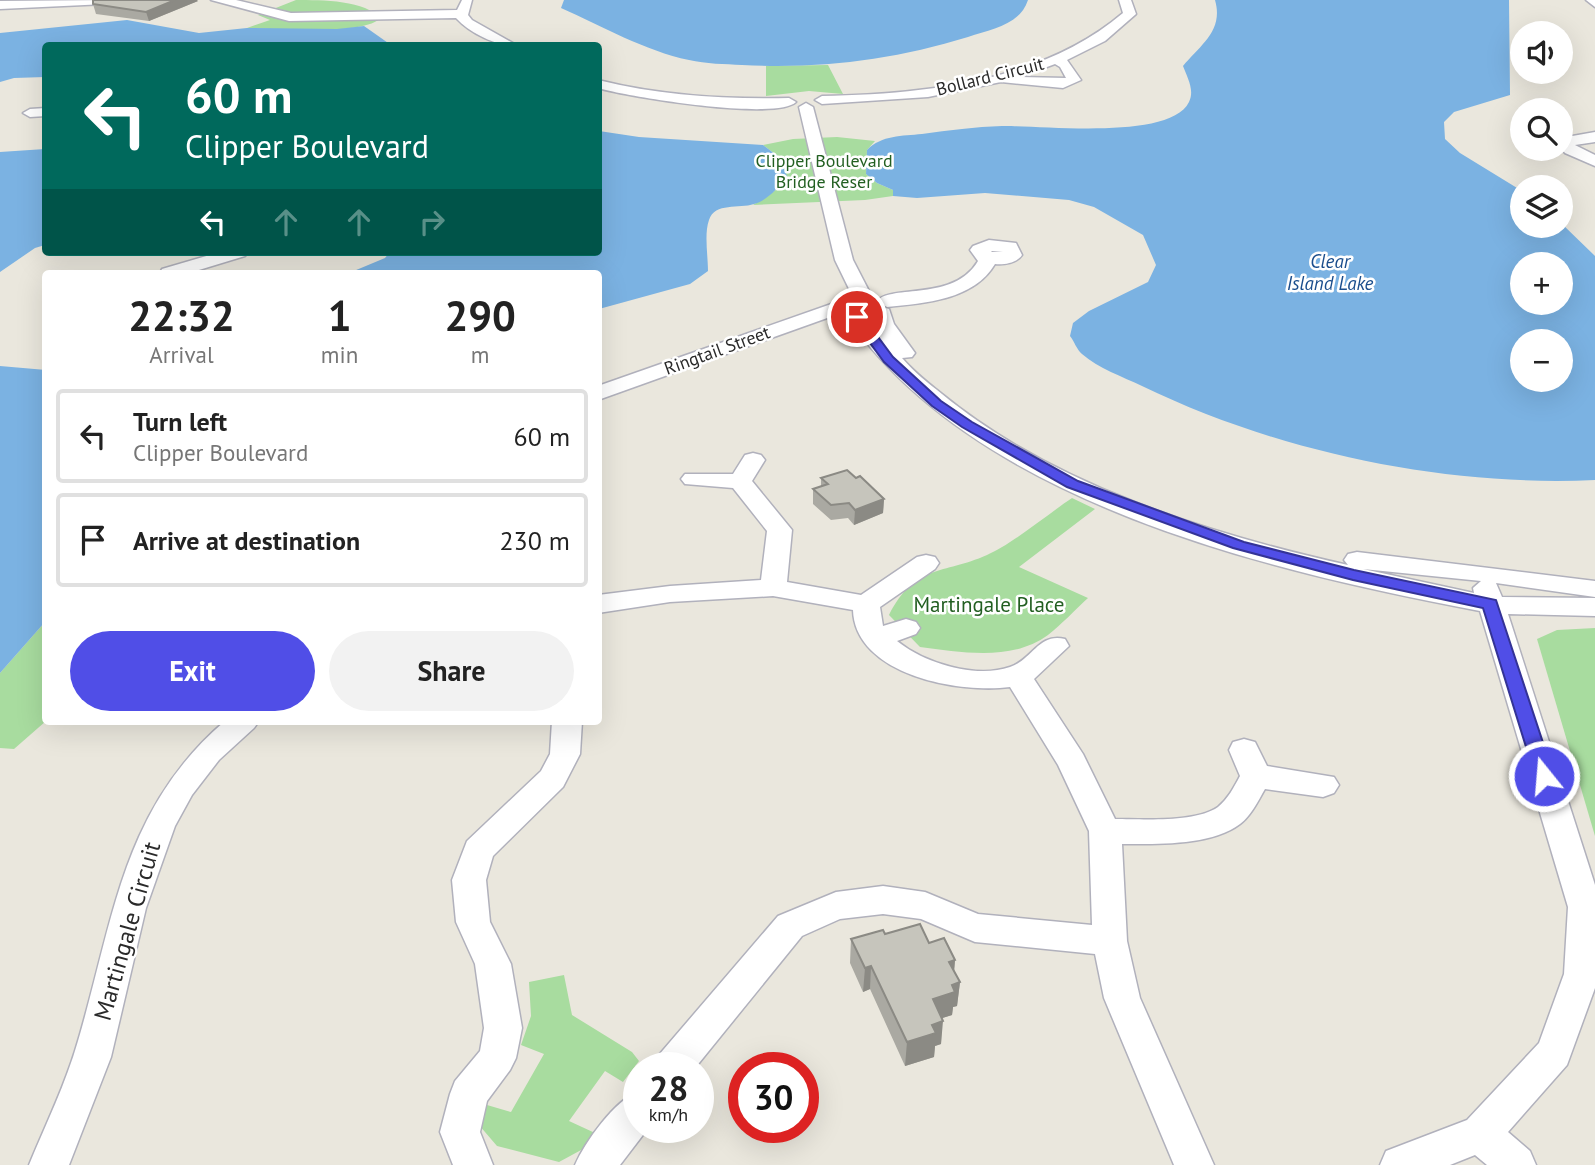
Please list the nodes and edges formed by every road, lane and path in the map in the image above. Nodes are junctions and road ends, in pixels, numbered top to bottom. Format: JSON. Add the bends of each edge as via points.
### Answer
{"nodes":[{"id":1,"x":106,"y":0,"type":"edge"},
{"id":2,"x":217,"y":0,"type":"edge"},
{"id":3,"x":468,"y":0,"type":"edge"},
{"id":4,"x":1125,"y":0,"type":"edge"},
{"id":5,"x":0,"y":5,"type":"edge"},
{"id":6,"x":316,"y":14,"type":"joint"},
{"id":7,"x":462,"y":14,"type":"junction"},
{"id":8,"x":372,"y":15,"type":"joint"},
{"id":9,"x":504,"y":42,"type":"edge"},
{"id":10,"x":1055,"y":59,"type":"junction"},
{"id":11,"x":998,"y":78,"type":"junction"},
{"id":12,"x":602,"y":85,"type":"edge"},
{"id":13,"x":814,"y":104,"type":"junction"},
{"id":14,"x":1595,"y":137,"type":"edge"},
{"id":15,"x":1595,"y":161,"type":"edge"},
{"id":16,"x":226,"y":256,"type":"edge"},
{"id":17,"x":989,"y":258,"type":"dead end"},
{"id":18,"x":179,"y":270,"type":"edge"},
{"id":19,"x":851,"y":306,"type":"junction"},
{"id":20,"x":884,"y":307,"type":"junction"},
{"id":21,"x":602,"y":393,"type":"edge"},
{"id":22,"x":693,"y":479,"type":"dead end"},
{"id":23,"x":926,"y":563,"type":"dead end"},
{"id":24,"x":1486,"y":588,"type":"junction"},
{"id":25,"x":773,"y":589,"type":"junction"},
{"id":26,"x":1595,"y":589,"type":"edge"},
{"id":27,"x":602,"y":603,"type":"edge"},
{"id":28,"x":866,"y":604,"type":"junction"},
{"id":29,"x":1595,"y":607,"type":"edge"},
{"id":30,"x":906,"y":628,"type":"dead end"},
{"id":31,"x":877,"y":638,"type":"junction"},
{"id":32,"x":1055,"y":646,"type":"dead end"},
{"id":33,"x":1017,"y":676,"type":"junction"},
{"id":34,"x":239,"y":725,"type":"edge"},
{"id":35,"x":567,"y":725,"type":"edge"},
{"id":36,"x":1323,"y":785,"type":"dead end"},
{"id":37,"x":1105,"y":831,"type":"junction"},
{"id":38,"x":1110,"y":942,"type":"junction"},
{"id":39,"x":684,"y":1052,"type":"edge"},
{"id":40,"x":623,"y":1129,"type":"edge"},
{"id":41,"x":1481,"y":1134,"type":"junction"},
{"id":42,"x":49,"y":1165,"type":"edge"},
{"id":43,"x":473,"y":1165,"type":"edge"},
{"id":44,"x":595,"y":1165,"type":"edge"},
{"id":45,"x":1194,"y":1165,"type":"edge"},
{"id":46,"x":1400,"y":1165,"type":"edge"},
{"id":47,"x":1516,"y":1165,"type":"edge"}],
"edges":[{"from":1,"to":5,"type":"street"},
{"from":2,"to":6,"type":"street","via":[[289,17]]},
{"from":3,"to":7,"type":"street"},
{"from":4,"to":10,"type":"street","name":"Bollard Circuit","via":[[1130,14],[1098,40]]},
{"from":6,"to":8,"type":"street"},
{"from":7,"to":8,"type":"street"},
{"from":7,"to":9,"type":"street","via":[[468,23]]},
{"from":10,"to":11,"type":"street","name":"Bollard Circuit"},
{"from":10,"to":11,"type":"street","via":[[1065,64],[1074,80],[1012,82]]},
{"from":11,"to":13,"type":"street","name":"Bollard Circuit","via":[[946,90]]},
{"from":12,"to":13,"type":"street","name":"Bollard Circuit","via":[[673,100]]},
{"from":13,"to":19,"type":"street"},
{"from":14,"to":15,"type":"street","via":[[1564,142],[1570,150]]},
{"from":16,"to":18,"type":"street"},
{"from":17,"to":20,"type":"street","via":[[978,275],[943,292]]},
{"from":19,"to":20,"type":"street"},
{"from":19,"to":21,"type":"street","name":"Ringtail Street"},
{"from":19,"to":24,"type":"street","via":[[889,359],[937,404],[1072,484],[1239,545],[1353,575]]},
{"from":20,"to":24,"type":"street","via":[[884,325],[895,342],[932,378],[1042,451],[1095,477],[1218,524],[1308,550]]},
{"from":22,"to":25,"type":"street","via":[[746,470],[780,530]]},
{"from":23,"to":28,"type":"street"},
{"from":24,"to":26,"type":"street"},
{"from":24,"to":29,"type":"street"},
{"from":24,"to":41,"type":"street","via":[[1585,907],[1582,974],[1554,1053]]},
{"from":25,"to":27,"type":"street","via":[[670,594]]},
{"from":25,"to":28,"type":"street"},
{"from":28,"to":31,"type":"street","via":[[866,625]]},
{"from":30,"to":31,"type":"street"},
{"from":31,"to":33,"type":"street","via":[[906,663],[927,673],[961,679]]},
{"from":32,"to":33,"type":"street"},
{"from":33,"to":37,"type":"street","via":[[1072,762]]},
{"from":34,"to":42,"type":"street","name":"Martingale Circuit","via":[[172,798],[148,845],[96,1044]]},
{"from":35,"to":43,"type":"street","via":[[565,754],[552,779],[479,850],[469,880],[473,922],[493,964],[502,1028],[497,1058],[469,1094],[460,1132]]},
{"from":36,"to":37,"type":"street","via":[[1250,763],[1243,799],[1225,818],[1196,826]]},
{"from":37,"to":38,"type":"street"},
{"from":38,"to":39,"type":"street","via":[[975,928],[925,906],[883,900],[836,906],[790,926]]},
{"from":38,"to":45,"type":"street","via":[[1122,998]]},
{"from":40,"to":44,"type":"street"},
{"from":41,"to":46,"type":"street"},
{"from":41,"to":47,"type":"street"}]}
